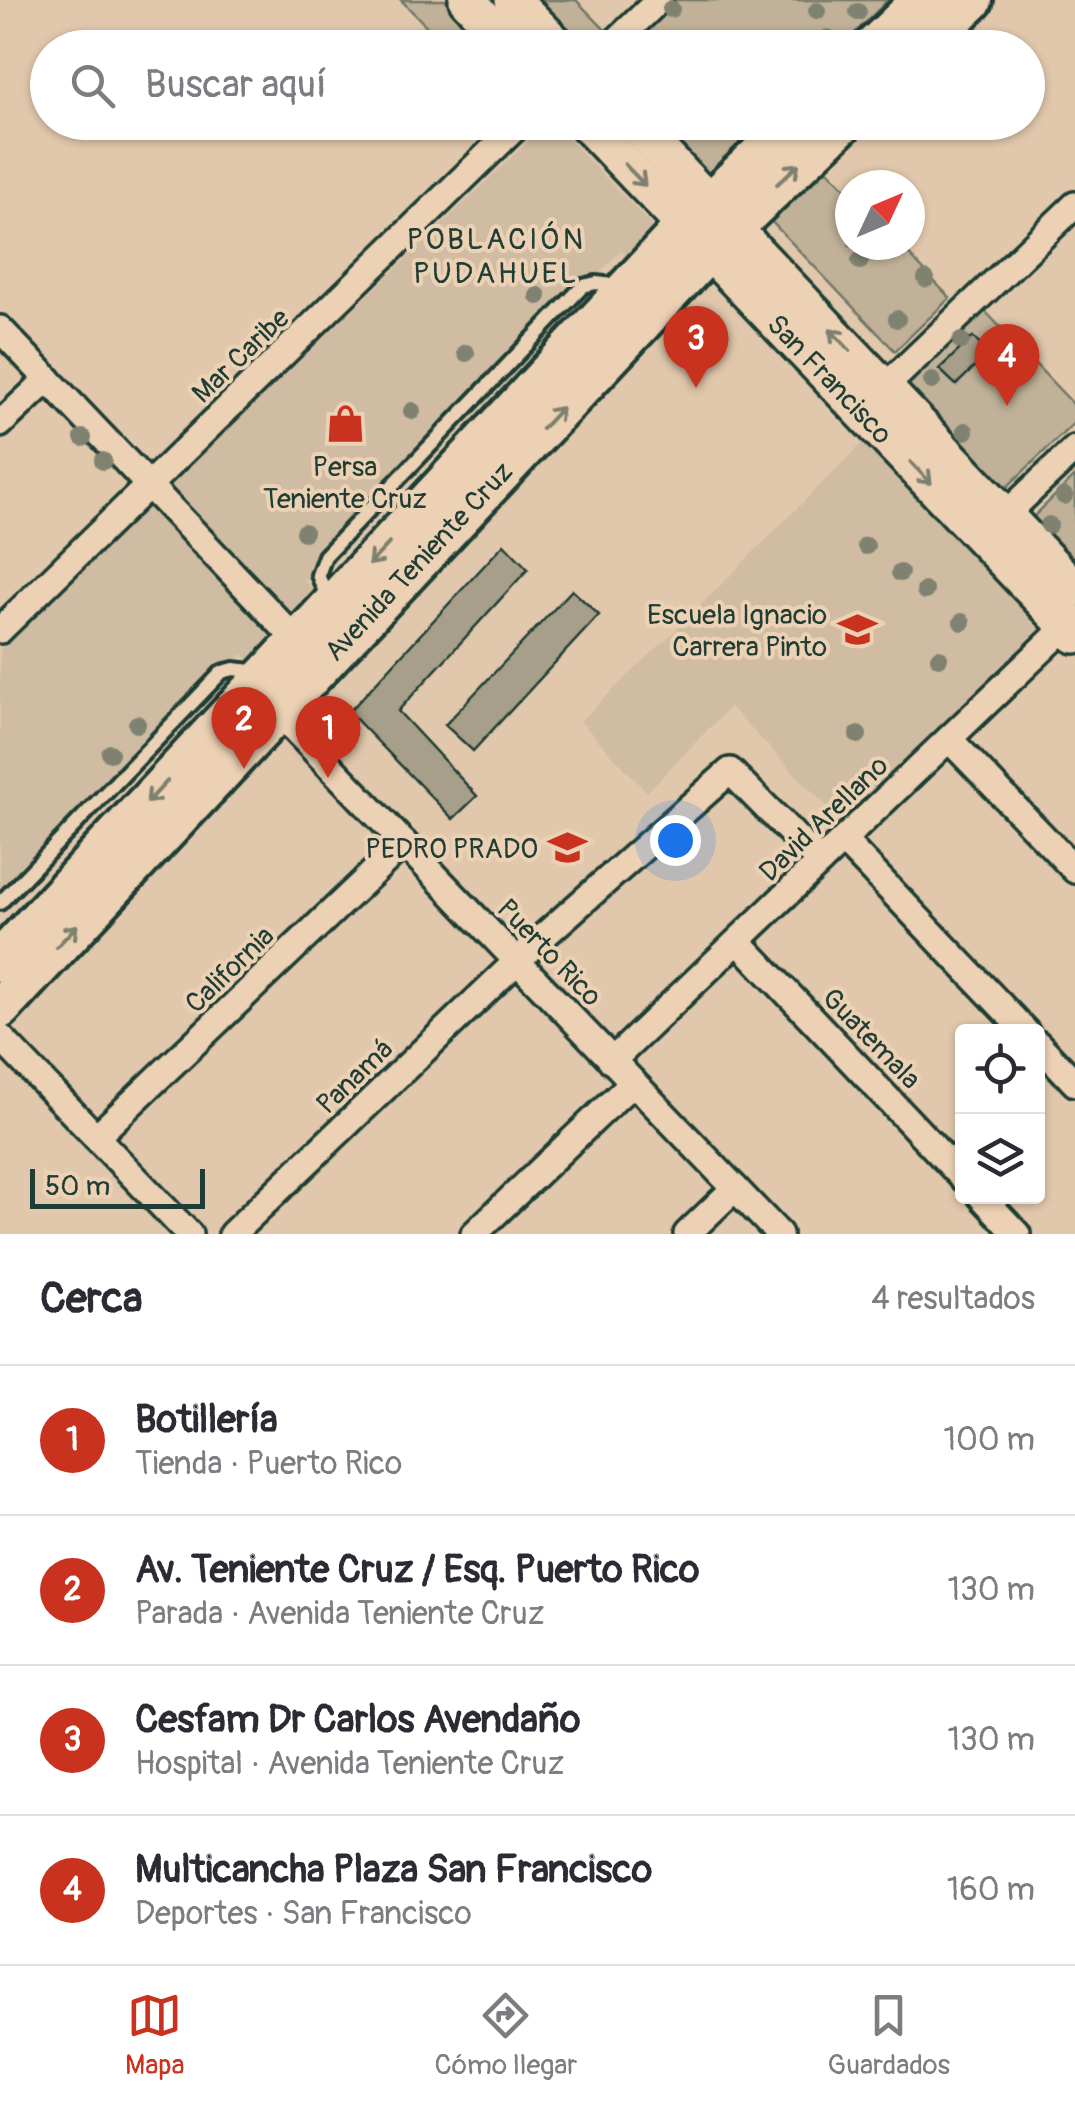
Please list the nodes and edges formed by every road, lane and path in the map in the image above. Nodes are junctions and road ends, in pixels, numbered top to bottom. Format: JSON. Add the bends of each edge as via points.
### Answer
{"nodes":[{"id":1,"x":467,"y":0,"type":"edge"},
{"id":2,"x":513,"y":0,"type":"edge"},
{"id":3,"x":659,"y":0,"type":"edge"},
{"id":4,"x":924,"y":0,"type":"edge"},
{"id":5,"x":972,"y":0,"type":"edge"},
{"id":6,"x":496,"y":30,"type":"edge"},
{"id":7,"x":542,"y":30,"type":"edge"},
{"id":8,"x":628,"y":30,"type":"edge"},
{"id":9,"x":892,"y":30,"type":"edge"},
{"id":10,"x":941,"y":30,"type":"edge"},
{"id":11,"x":503,"y":140,"type":"edge"},
{"id":12,"x":606,"y":140,"type":"edge"},
{"id":13,"x":645,"y":140,"type":"edge"},
{"id":14,"x":779,"y":140,"type":"edge"},
{"id":15,"x":820,"y":140,"type":"edge"},
{"id":16,"x":1075,"y":206,"type":"edge"},
{"id":17,"x":709,"y":226,"type":"junction"},
{"id":18,"x":0,"y":329,"type":"edge"},
{"id":19,"x":48,"y":379,"type":"junction"},
{"id":20,"x":884,"y":388,"type":"junction"},
{"id":21,"x":0,"y":424,"type":"edge"},
{"id":22,"x":1075,"y":449,"type":"edge"},
{"id":23,"x":150,"y":485,"type":"junction"},
{"id":24,"x":1004,"y":516,"type":"junction"},
{"id":25,"x":1075,"y":589,"type":"edge"},
{"id":26,"x":1072,"y":626,"type":"edge"},
{"id":27,"x":0,"y":630,"type":"edge"},
{"id":28,"x":298,"y":642,"type":"junction"},
{"id":29,"x":272,"y":692,"type":"junction"},
{"id":30,"x":949,"y":739,"type":"junction"},
{"id":31,"x":843,"y":840,"type":"junction"},
{"id":32,"x":404,"y":843,"type":"junction"},
{"id":33,"x":820,"y":862,"type":"junction"},
{"id":34,"x":1075,"y":870,"type":"edge"},
{"id":35,"x":0,"y":903,"type":"edge"},
{"id":36,"x":738,"y":940,"type":"junction"},
{"id":37,"x":6,"y":949,"type":"edge"},
{"id":38,"x":518,"y":962,"type":"junction"},
{"id":39,"x":0,"y":1008,"type":"edge"},
{"id":40,"x":1018,"y":1024,"type":"edge"},
{"id":41,"x":0,"y":1037,"type":"edge"},
{"id":42,"x":1045,"y":1051,"type":"edge"},
{"id":43,"x":612,"y":1060,"type":"junction"},
{"id":44,"x":634,"y":1082,"type":"junction"},
{"id":45,"x":1075,"y":1083,"type":"edge"},
{"id":46,"x":96,"y":1137,"type":"junction"},
{"id":47,"x":955,"y":1170,"type":"edge"},
{"id":48,"x":735,"y":1188,"type":"junction"},
{"id":49,"x":989,"y":1204,"type":"edge"},
{"id":50,"x":188,"y":1234,"type":"edge"},
{"id":51,"x":232,"y":1234,"type":"edge"},
{"id":52,"x":474,"y":1234,"type":"edge"},
{"id":53,"x":687,"y":1234,"type":"edge"},
{"id":54,"x":779,"y":1234,"type":"edge"},
{"id":55,"x":1017,"y":1234,"type":"edge"}],
"edges":[{"from":1,"to":6,"type":"main road"},
{"from":2,"to":7,"type":"main road"},
{"from":3,"to":8,"type":"street"},
{"from":4,"to":9,"type":"main road"},
{"from":5,"to":10,"type":"main road"},
{"from":11,"to":23,"type":"street","name":"Mar Caribe"},
{"from":12,"to":17,"type":"main road","name":"San Francisco","one_way":true},
{"from":13,"to":17,"type":"main road","name":"San Francisco"},
{"from":14,"to":17,"type":"main road","name":"Avenida Teniente Cruz"},
{"from":17,"to":15,"type":"main road","name":"Avenida Teniente Cruz","one_way":true},
{"from":16,"to":20,"type":"street"},
{"from":20,"to":17,"type":"main road","name":"San Francisco","one_way":true},
{"from":17,"to":26,"type":"main road","name":"San Francisco","one_way":true},
{"from":17,"to":28,"type":"main road","name":"Avenida Teniente Cruz","one_way":true,"via":[[630,286]]},
{"from":29,"to":17,"type":"main road","name":"Avenida Teniente Cruz","one_way":true},
{"from":18,"to":19,"type":"street"},
{"from":19,"to":21,"type":"street"},
{"from":19,"to":23,"type":"street"},
{"from":20,"to":24,"type":"main road","name":"San Francisco"},
{"from":22,"to":24,"type":"street"},
{"from":23,"to":27,"type":"street","name":"Mar Caribe"},
{"from":23,"to":28,"type":"street"},
{"from":24,"to":25,"type":"main road","name":"San Francisco"},
{"from":26,"to":30,"type":"street","name":"David Arellano"},
{"from":28,"to":29,"type":"main road","name":"Avenida Teniente Cruz"},
{"from":29,"to":32,"type":"street","name":"Puerto Rico"},
{"from":29,"to":35,"type":"lane","via":[[234,669],[222,672]]},
{"from":29,"to":37,"type":"main road","name":"Avenida Teniente Cruz","one_way":true},
{"from":39,"to":29,"type":"main road","name":"Avenida Teniente Cruz","one_way":true},
{"from":30,"to":31,"type":"street","name":"David Arellano"},
{"from":30,"to":34,"type":"street"},
{"from":31,"to":33,"type":"street","name":"David Arellano"},
{"from":31,"to":40,"type":"street"},
{"from":32,"to":38,"type":"street","name":"Puerto Rico"},
{"from":32,"to":46,"type":"street","name":"California"},
{"from":33,"to":36,"type":"street","name":"David Arellano"},
{"from":33,"to":38,"type":"street","name":"Panamá","via":[[730,771]]},
{"from":36,"to":43,"type":"street","name":"David Arellano"},
{"from":36,"to":47,"type":"street","name":"Guatemala"},
{"from":38,"to":43,"type":"street","name":"Puerto Rico"},
{"from":38,"to":51,"type":"street","name":"Panamá"},
{"from":41,"to":46,"type":"street"},
{"from":42,"to":45,"type":"street"},
{"from":43,"to":44,"type":"street","name":"Puerto Rico"},
{"from":44,"to":48,"type":"street","name":"Puerto Rico"},
{"from":44,"to":52,"type":"street"},
{"from":46,"to":50,"type":"street"},
{"from":48,"to":53,"type":"street"},
{"from":48,"to":54,"type":"street","name":"Puerto Rico"},
{"from":49,"to":55,"type":"street"}]}
